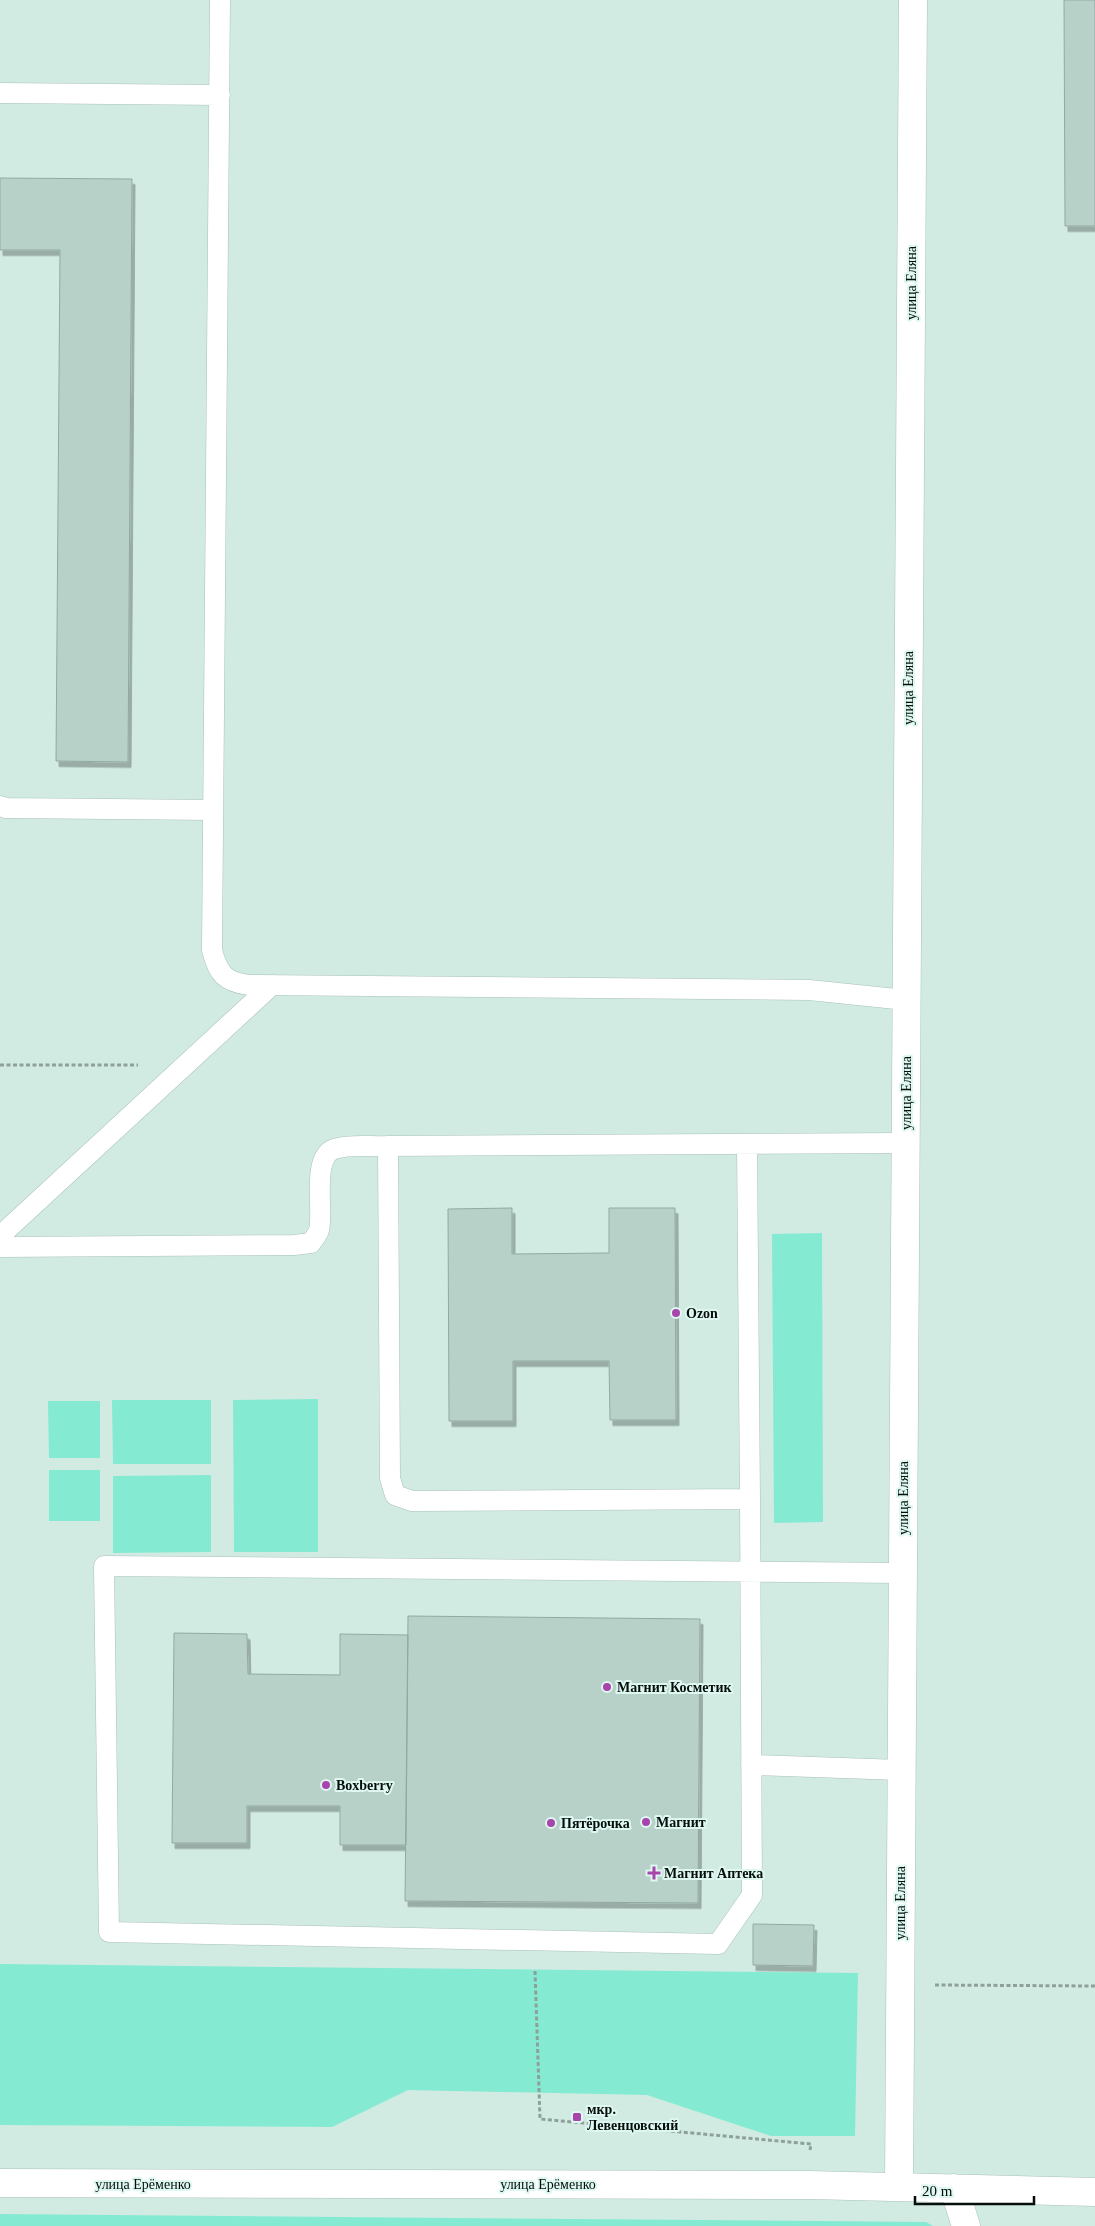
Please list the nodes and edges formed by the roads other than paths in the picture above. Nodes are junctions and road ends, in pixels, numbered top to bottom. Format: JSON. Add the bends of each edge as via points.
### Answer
{"nodes":[{"id":1,"x":220,"y":0,"type":"edge"},
{"id":2,"x":913,"y":0,"type":"edge"},
{"id":3,"x":0,"y":93,"type":"edge"},
{"id":4,"x":220,"y":95,"type":"junction"},
{"id":5,"x":0,"y":806,"type":"edge"},
{"id":6,"x":213,"y":810,"type":"junction"},
{"id":7,"x":272,"y":985,"type":"junction"},
{"id":8,"x":906,"y":1000,"type":"junction"},
{"id":9,"x":905,"y":1143,"type":"junction"},
{"id":10,"x":747,"y":1144,"type":"junction"},
{"id":11,"x":388,"y":1146,"type":"junction"},
{"id":12,"x":0,"y":1236,"type":"edge"},
{"id":13,"x":0,"y":1246,"type":"edge"},
{"id":14,"x":750,"y":1499,"type":"junction"},
{"id":15,"x":750,"y":1571,"type":"junction"},
{"id":16,"x":902,"y":1573,"type":"junction"},
{"id":17,"x":752,"y":1765,"type":"junction"},
{"id":18,"x":901,"y":1770,"type":"junction"},
{"id":19,"x":0,"y":2183,"type":"edge"},
{"id":20,"x":898,"y":2186,"type":"junction"},
{"id":21,"x":954,"y":2188,"type":"junction"},
{"id":22,"x":1095,"y":2192,"type":"edge"},
{"id":23,"x":966,"y":2226,"type":"edge"}],
"edges":[{"from":1,"to":4,"type":"lane"},
{"from":2,"to":8,"type":"street","name":"улица Еляна"},
{"from":3,"to":4,"type":"lane"},
{"from":4,"to":6,"type":"lane"},
{"from":5,"to":6,"type":"lane"},
{"from":6,"to":7,"type":"lane","via":[[212,950],[215,963],[233,983]]},
{"from":7,"to":8,"type":"lane","via":[[810,990]]},
{"from":7,"to":12,"type":"lane"},
{"from":8,"to":9,"type":"street","name":"улица Еляна"},
{"from":9,"to":10,"type":"lane"},
{"from":9,"to":16,"type":"street","name":"улица Еляна"},
{"from":10,"to":11,"type":"lane"},
{"from":10,"to":14,"type":"lane"},
{"from":11,"to":13,"type":"lane","via":[[343,1147],[331,1150],[323,1158],[320,1220],[318,1232],[311,1243]]},
{"from":11,"to":14,"type":"lane","via":[[390,1478],[395,1495],[412,1501]]},
{"from":14,"to":15,"type":"lane"},
{"from":15,"to":16,"type":"lane"},
{"from":15,"to":17,"type":"lane"},
{"from":15,"to":17,"type":"lane","via":[[104,1566],[108,1932],[718,1944],[752,1895]]},
{"from":16,"to":18,"type":"street","name":"улица Еляна"},
{"from":17,"to":18,"type":"lane"},
{"from":18,"to":20,"type":"street","name":"улица Еляна"},
{"from":19,"to":20,"type":"street","name":"улица Ерёменко"},
{"from":20,"to":21,"type":"street","name":"улица Ерёменко"},
{"from":21,"to":22,"type":"street","name":"улица Ерёменко"},
{"from":21,"to":23,"type":"street"}]}
